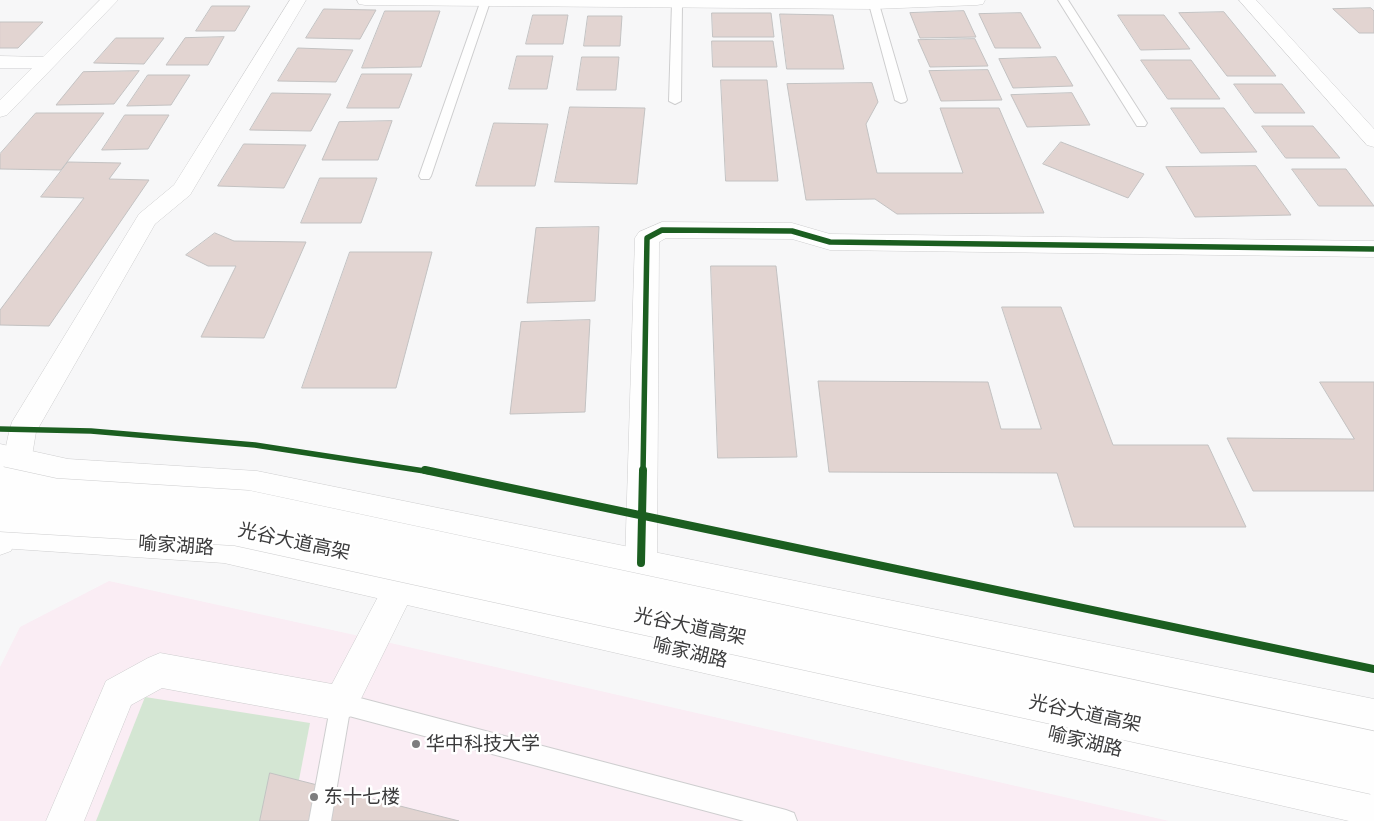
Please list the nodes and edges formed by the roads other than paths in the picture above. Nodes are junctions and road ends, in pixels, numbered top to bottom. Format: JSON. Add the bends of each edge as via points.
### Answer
{"nodes":[{"id":1,"x":110,"y":0,"type":"edge"},
{"id":2,"x":298,"y":0,"type":"edge"},
{"id":3,"x":365,"y":0,"type":"edge"},
{"id":4,"x":977,"y":0,"type":"edge"},
{"id":5,"x":1062,"y":0,"type":"edge"},
{"id":6,"x":1247,"y":0,"type":"edge"},
{"id":7,"x":485,"y":2,"type":"junction"},
{"id":8,"x":677,"y":3,"type":"junction"},
{"id":9,"x":874,"y":4,"type":"junction"},
{"id":10,"x":0,"y":62,"type":"edge"},
{"id":11,"x":47,"y":62,"type":"junction"},
{"id":12,"x":901,"y":100,"type":"dead end"},
{"id":13,"x":675,"y":101,"type":"dead end"},
{"id":14,"x":0,"y":111,"type":"edge"},
{"id":15,"x":1141,"y":124,"type":"dead end"},
{"id":16,"x":1374,"y":141,"type":"edge"},
{"id":17,"x":426,"y":176,"type":"dead end"},
{"id":18,"x":1374,"y":249,"type":"edge"},
{"id":19,"x":6,"y":466,"type":"edge"},
{"id":20,"x":1,"y":531,"type":"edge"},
{"id":21,"x":641,"y":563,"type":"junction"},
{"id":22,"x":400,"y":587,"type":"junction"},
{"id":23,"x":341,"y":703,"type":"junction"},
{"id":24,"x":1374,"y":717,"type":"edge"},
{"id":25,"x":1374,"y":748,"type":"edge"},
{"id":26,"x":1374,"y":778,"type":"edge"},
{"id":27,"x":1374,"y":808,"type":"edge"},
{"id":28,"x":65,"y":821,"type":"edge"},
{"id":29,"x":320,"y":821,"type":"edge"},
{"id":30,"x":786,"y":821,"type":"edge"}],
"edges":[{"from":1,"to":11,"type":"main road"},
{"from":2,"to":19,"type":"main road","via":[[182,190],[147,219],[22,430]]},
{"from":3,"to":7,"type":"main road"},
{"from":4,"to":9,"type":"main road"},
{"from":5,"to":15,"type":"lane"},
{"from":6,"to":16,"type":"main road"},
{"from":7,"to":8,"type":"main road"},
{"from":7,"to":17,"type":"lane"},
{"from":8,"to":9,"type":"main road"},
{"from":8,"to":13,"type":"lane"},
{"from":9,"to":12,"type":"lane"},
{"from":10,"to":11,"type":"main road"},
{"from":11,"to":14,"type":"main road"},
{"from":18,"to":21,"type":"main road","via":[[830,242],[792,231],[662,230],[647,238]]},
{"from":19,"to":20,"type":"main road"},
{"from":19,"to":21,"type":"main road","via":[[257,484]]},
{"from":19,"to":25,"type":"main road","name":"光谷大道高架","bridge":true,"via":[[55,495],[247,507]]},
{"from":20,"to":22,"type":"main road","name":"喻家湖路","via":[[224,549]]},
{"from":20,"to":26,"type":"main road","name":"光谷大道高架","bridge":true,"via":[[236,529]]},
{"from":21,"to":24,"type":"main road"},
{"from":22,"to":23,"type":"main road"},
{"from":22,"to":27,"type":"main road","name":"喻家湖路"},
{"from":23,"to":28,"type":"main road","via":[[160,670],[118,693]]},
{"from":23,"to":29,"type":"lane"},
{"from":23,"to":30,"type":"lane"}]}
